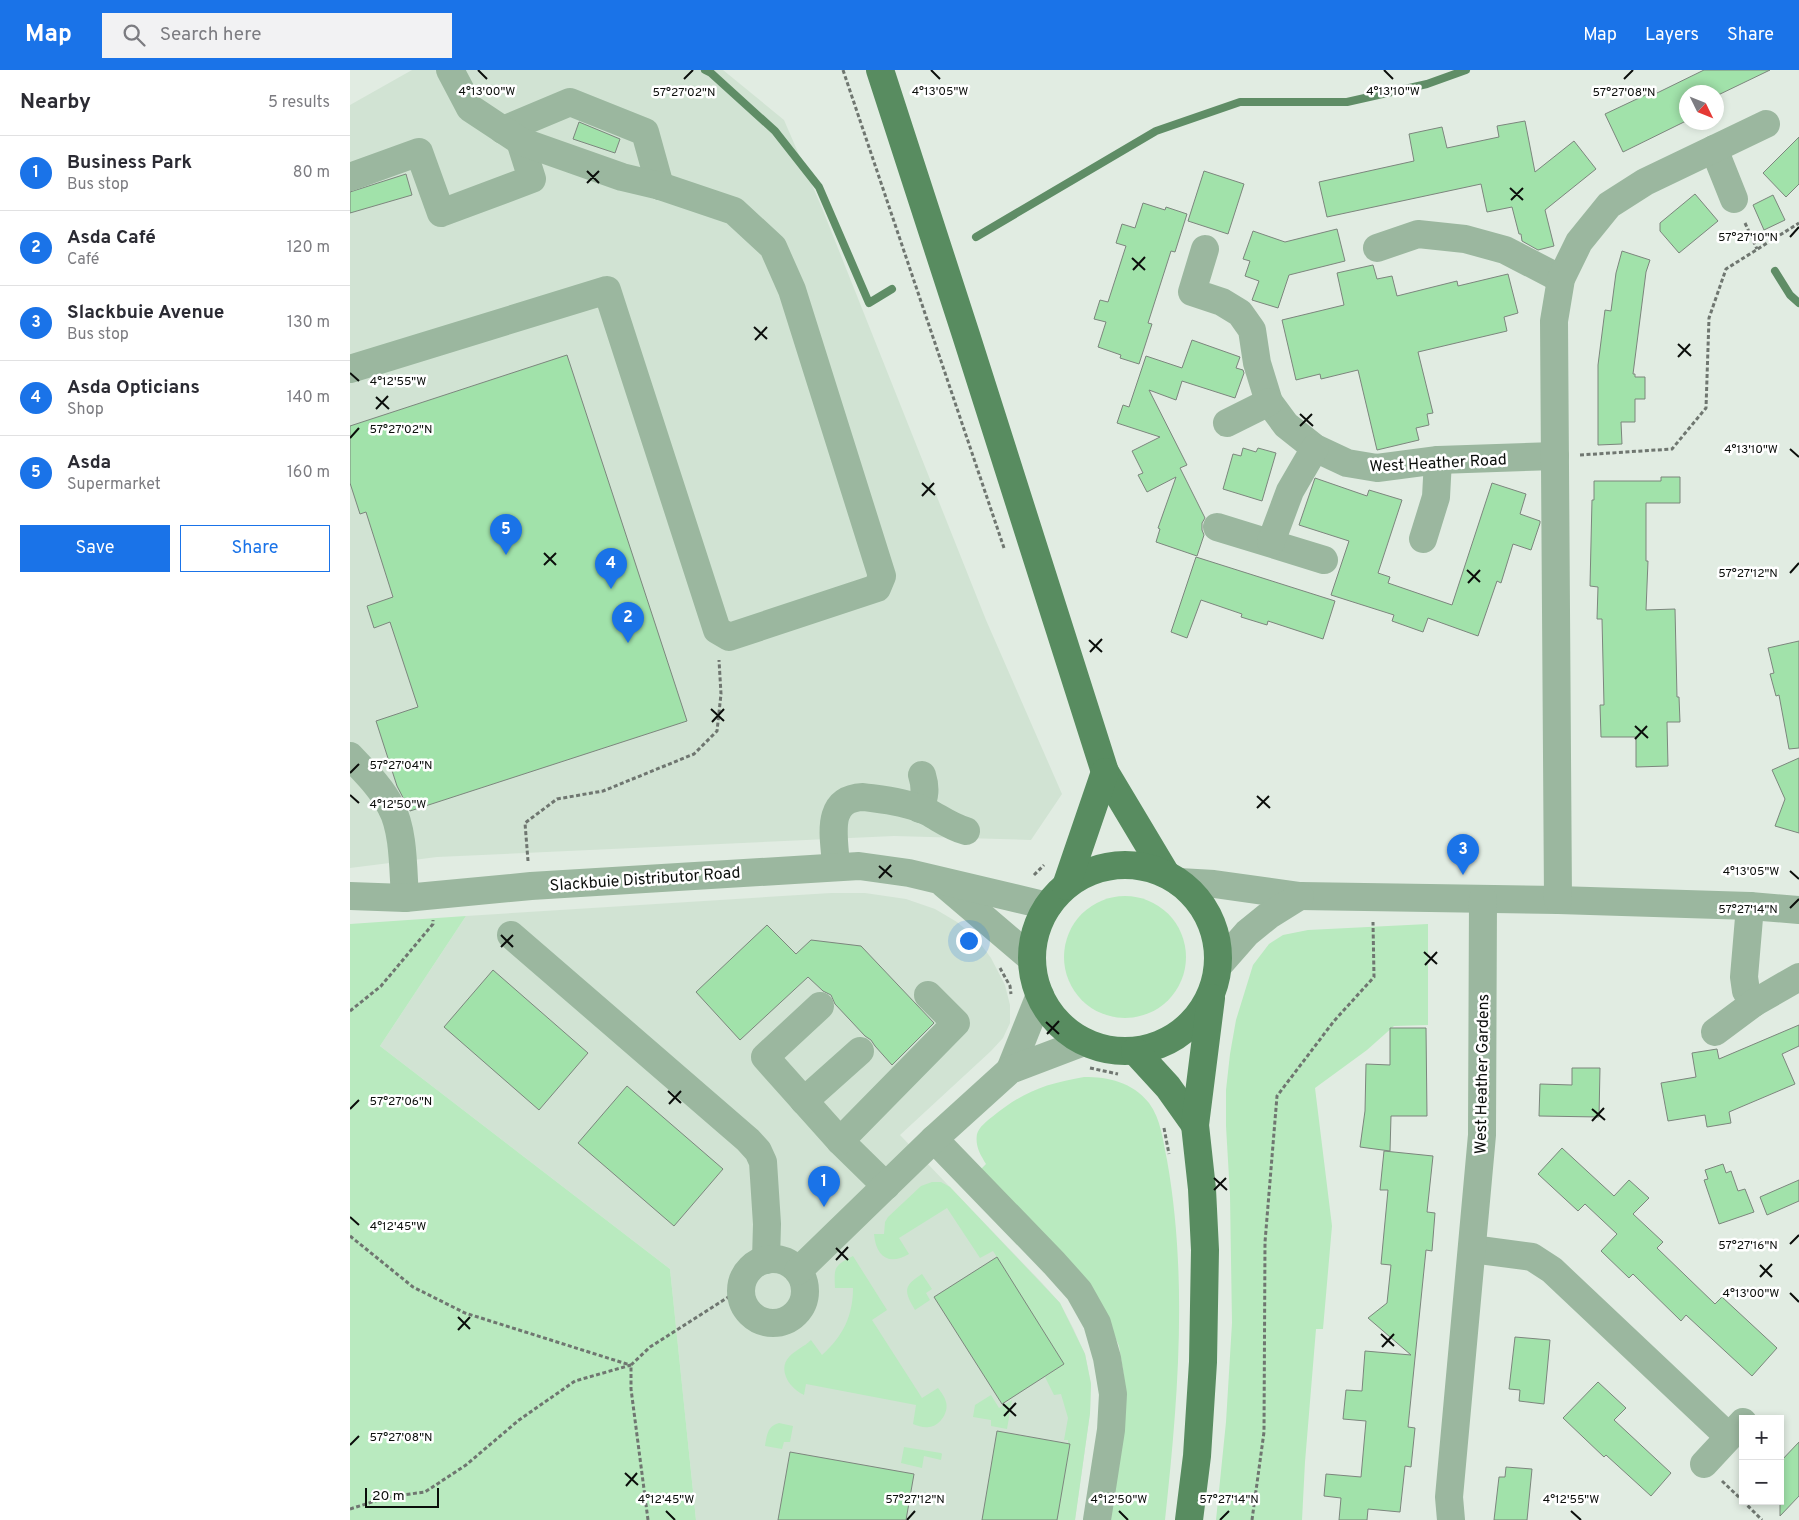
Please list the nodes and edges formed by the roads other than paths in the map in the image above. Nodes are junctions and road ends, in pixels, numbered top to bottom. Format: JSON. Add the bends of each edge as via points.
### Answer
{"nodes":[{"id":1,"x":880,"y":70,"type":"edge"},
{"id":2,"x":450,"y":71,"type":"edge"},
{"id":3,"x":1766,"y":124,"type":"dead end"},
{"id":4,"x":511,"y":135,"type":"junction"},
{"id":5,"x":1714,"y":149,"type":"junction"},
{"id":6,"x":350,"y":177,"type":"edge"},
{"id":7,"x":660,"y":186,"type":"junction"},
{"id":8,"x":1734,"y":199,"type":"dead end"},
{"id":9,"x":1378,"y":248,"type":"dead end"},
{"id":10,"x":1205,"y":249,"type":"dead end"},
{"id":11,"x":1561,"y":279,"type":"junction"},
{"id":12,"x":350,"y":369,"type":"edge"},
{"id":13,"x":1268,"y":402,"type":"junction"},
{"id":14,"x":1228,"y":423,"type":"dead end"},
{"id":15,"x":1315,"y":448,"type":"junction"},
{"id":16,"x":1555,"y":456,"type":"junction"},
{"id":17,"x":1438,"y":460,"type":"junction"},
{"id":18,"x":1217,"y":527,"type":"dead end"},
{"id":19,"x":1422,"y":539,"type":"dead end"},
{"id":20,"x":1271,"y":542,"type":"junction"},
{"id":21,"x":1324,"y":560,"type":"dead end"},
{"id":22,"x":350,"y":756,"type":"edge"},
{"id":23,"x":1106,"y":772,"type":"junction"},
{"id":24,"x":922,"y":775,"type":"dead end"},
{"id":25,"x":920,"y":809,"type":"junction"},
{"id":26,"x":966,"y":831,"type":"dead end"},
{"id":27,"x":836,"y":867,"type":"junction"},
{"id":28,"x":1172,"y":878,"type":"junction"},
{"id":29,"x":939,"y":880,"type":"junction"},
{"id":30,"x":350,"y":896,"type":"edge"},
{"id":31,"x":1057,"y":896,"type":"junction"},
{"id":32,"x":1300,"y":896,"type":"junction"},
{"id":33,"x":404,"y":898,"type":"junction"},
{"id":34,"x":1483,"y":900,"type":"junction"},
{"id":35,"x":1558,"y":900,"type":"junction"},
{"id":36,"x":1750,"y":906,"type":"junction"},
{"id":37,"x":1799,"y":910,"type":"edge"},
{"id":38,"x":512,"y":935,"type":"dead end"},
{"id":39,"x":1032,"y":958,"type":"junction"},
{"id":40,"x":1218,"y":966,"type":"junction"},
{"id":41,"x":1799,"y":977,"type":"edge"},
{"id":42,"x":1212,"y":994,"type":"junction"},
{"id":43,"x":928,"y":995,"type":"dead end"},
{"id":44,"x":1040,"y":995,"type":"junction"},
{"id":45,"x":1754,"y":1002,"type":"junction"},
{"id":46,"x":820,"y":1006,"type":"dead end"},
{"id":47,"x":1715,"y":1032,"type":"dead end"},
{"id":48,"x":860,"y":1051,"type":"dead end"},
{"id":49,"x":1135,"y":1051,"type":"junction"},
{"id":50,"x":1083,"y":1054,"type":"junction"},
{"id":51,"x":1010,"y":1070,"type":"junction"},
{"id":52,"x":804,"y":1101,"type":"junction"},
{"id":53,"x":1195,"y":1125,"type":"junction"},
{"id":54,"x":934,"y":1139,"type":"junction"},
{"id":55,"x":840,"y":1141,"type":"junction"},
{"id":56,"x":886,"y":1186,"type":"junction"},
{"id":57,"x":1472,"y":1249,"type":"junction"},
{"id":58,"x":766,"y":1260,"type":"junction"},
{"id":59,"x":798,"y":1271,"type":"junction"},
{"id":60,"x":1739,"y":1420,"type":"edge"},
{"id":61,"x":1739,"y":1425,"type":"edge"},
{"id":62,"x":1704,"y":1464,"type":"dead end"},
{"id":63,"x":1097,"y":1520,"type":"edge"},
{"id":64,"x":1189,"y":1520,"type":"edge"},
{"id":65,"x":1451,"y":1520,"type":"edge"}],
"edges":[{"from":1,"to":23,"type":"main road"},
{"from":2,"to":4,"type":"street","via":[[470,108]]},
{"from":3,"to":5,"type":"street"},
{"from":4,"to":6,"type":"street","via":[[532,179],[441,213],[419,152]]},
{"from":4,"to":7,"type":"street","via":[[622,177]]},
{"from":4,"to":7,"type":"street","via":[[570,102],[645,132]]},
{"from":5,"to":8,"type":"street"},
{"from":5,"to":11,"type":"street","via":[[1645,182],[1609,206],[1579,242]]},
{"from":7,"to":12,"type":"street","via":[[734,211],[773,247],[792,290],[882,576],[877,588],[729,637],[717,630],[607,290]]},
{"from":9,"to":11,"type":"street","via":[[1418,234],[1466,239],[1505,250]]},
{"from":10,"to":13,"type":"street","name":"West Heather Road","via":[[1192,292],[1240,312],[1252,330]]},
{"from":11,"to":16,"type":"street","via":[[1554,321]]},
{"from":13,"to":14,"type":"street"},
{"from":13,"to":15,"type":"street","name":"West Heather Road","via":[[1286,425]]},
{"from":15,"to":17,"type":"street","name":"West Heather Road","via":[[1347,463],[1377,468]]},
{"from":15,"to":20,"type":"street","via":[[1290,491]]},
{"from":16,"to":17,"type":"street","name":"West Heather Road"},
{"from":16,"to":35,"type":"street"},
{"from":17,"to":19,"type":"street","via":[[1436,497]]},
{"from":18,"to":20,"type":"street"},
{"from":20,"to":21,"type":"street"},
{"from":22,"to":33,"type":"street","via":[[379,787],[392,808],[400,840]]},
{"from":23,"to":28,"type":"main road"},
{"from":23,"to":31,"type":"main road"},
{"from":24,"to":25,"type":"street","via":[[926,786]]},
{"from":25,"to":26,"type":"street","via":[[953,828]]},
{"from":25,"to":27,"type":"street","via":[[863,797],[842,802],[835,817]]},
{"from":27,"to":29,"type":"street","name":"Slackbuie Distributor Road","via":[[859,866]]},
{"from":27,"to":33,"type":"street","name":"Slackbuie Distributor Road","via":[[530,886]]},
{"from":28,"to":31,"type":"main road","via":[[1140,866],[1114,865],[1088,872]]},
{"from":28,"to":32,"type":"street"},
{"from":28,"to":40,"type":"main road","via":[[1202,904],[1216,934]]},
{"from":29,"to":31,"type":"street","name":"Slackbuie Distributor Road","via":[[1001,894]]},
{"from":29,"to":39,"type":"street","name":"Slackbuie Distributor Road"},
{"from":30,"to":33,"type":"street","name":"Slackbuie Distributor Road"},
{"from":31,"to":39,"type":"main road","via":[[1036,931]]},
{"from":32,"to":34,"type":"street"},
{"from":32,"to":40,"type":"street","via":[[1246,933]]},
{"from":34,"to":35,"type":"street"},
{"from":34,"to":57,"type":"street","name":"West Heather Gardens","via":[[1482,1136]]},
{"from":35,"to":36,"type":"street"},
{"from":36,"to":37,"type":"street"},
{"from":36,"to":45,"type":"street","via":[[1744,977],[1746,990]]},
{"from":38,"to":58,"type":"street","via":[[758,1151],[763,1162]]},
{"from":39,"to":44,"type":"main road"},
{"from":40,"to":42,"type":"main road"},
{"from":41,"to":45,"type":"street"},
{"from":42,"to":49,"type":"main road","via":[[1199,1015],[1181,1033],[1159,1045]]},
{"from":42,"to":53,"type":"main road"},
{"from":43,"to":55,"type":"street","via":[[956,1023]]},
{"from":44,"to":50,"type":"main road"},
{"from":44,"to":51,"type":"street"},
{"from":45,"to":47,"type":"street"},
{"from":46,"to":52,"type":"street","via":[[764,1057]]},
{"from":48,"to":52,"type":"street"},
{"from":49,"to":50,"type":"main road"},
{"from":49,"to":53,"type":"main road","via":[[1168,1087]]},
{"from":50,"to":51,"type":"street"},
{"from":51,"to":54,"type":"street"},
{"from":52,"to":55,"type":"street"},
{"from":53,"to":64,"type":"main road","via":[[1205,1250],[1203,1362]]},
{"from":54,"to":56,"type":"street"},
{"from":54,"to":63,"type":"street","via":[[1054,1263],[1079,1292],[1097,1323],[1113,1394],[1111,1430]]},
{"from":55,"to":56,"type":"street"},
{"from":56,"to":59,"type":"street"},
{"from":57,"to":60,"type":"street","via":[[1532,1257]]},
{"from":57,"to":65,"type":"street","name":"West Heather Gardens","via":[[1448,1497]]},
{"from":58,"to":59,"type":"street","via":[[784,1261]]},
{"from":58,"to":59,"type":"street","via":[[749,1270],[741,1289],[747,1309],[763,1322],[783,1322],[800,1310],[806,1290]]},
{"from":61,"to":62,"type":"street"}]}
